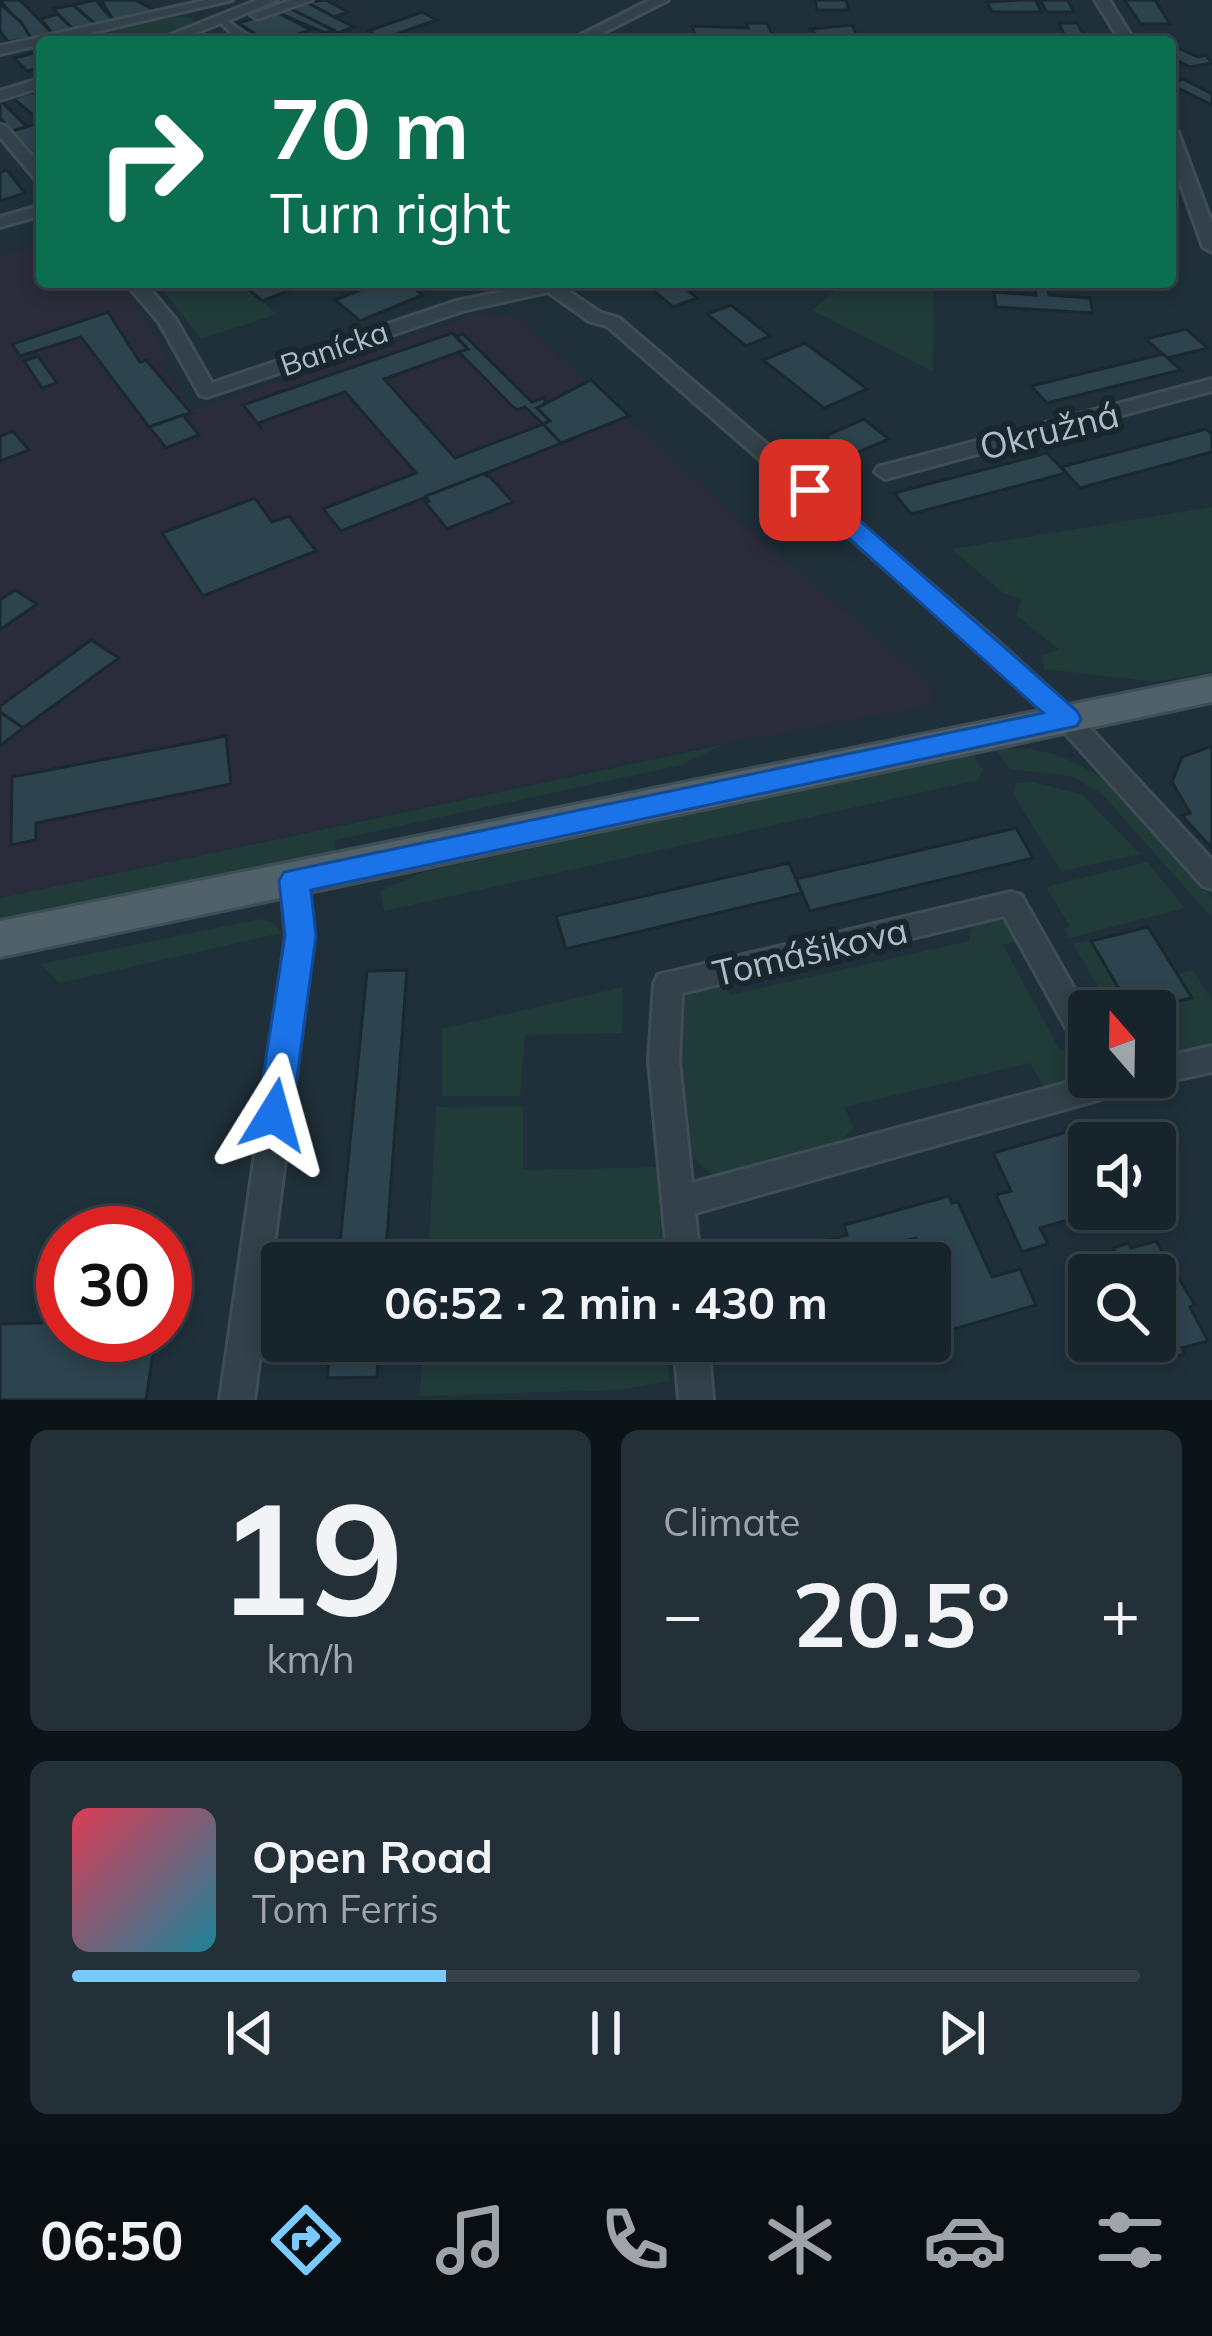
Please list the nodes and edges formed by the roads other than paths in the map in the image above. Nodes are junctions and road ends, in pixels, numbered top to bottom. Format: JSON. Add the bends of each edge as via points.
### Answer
{"nodes":[{"id":1,"x":225,"y":0,"type":"edge"},
{"id":2,"x":270,"y":0,"type":"edge"},
{"id":3,"x":305,"y":0,"type":"edge"},
{"id":4,"x":662,"y":0,"type":"edge"},
{"id":5,"x":1102,"y":0,"type":"edge"},
{"id":6,"x":184,"y":4,"type":"edge"},
{"id":7,"x":223,"y":23,"type":"junction"},
{"id":8,"x":56,"y":36,"type":"edge"},
{"id":9,"x":180,"y":36,"type":"edge"},
{"id":10,"x":241,"y":36,"type":"edge"},
{"id":11,"x":587,"y":36,"type":"edge"},
{"id":12,"x":1124,"y":36,"type":"edge"},
{"id":13,"x":36,"y":41,"type":"edge"},
{"id":14,"x":0,"y":50,"type":"edge"},
{"id":15,"x":36,"y":84,"type":"edge"},
{"id":16,"x":0,"y":96,"type":"edge"},
{"id":17,"x":2,"y":129,"type":"edge"},
{"id":18,"x":1176,"y":148,"type":"edge"},
{"id":19,"x":36,"y":170,"type":"edge"},
{"id":20,"x":36,"y":212,"type":"edge"},
{"id":21,"x":0,"y":222,"type":"edge"},
{"id":22,"x":1212,"y":247,"type":"edge"},
{"id":23,"x":139,"y":288,"type":"edge"},
{"id":24,"x":499,"y":288,"type":"edge"},
{"id":25,"x":537,"y":288,"type":"edge"},
{"id":26,"x":543,"y":288,"type":"edge"},
{"id":27,"x":583,"y":288,"type":"edge"},
{"id":28,"x":462,"y":305,"type":"junction"},
{"id":29,"x":613,"y":322,"type":"junction"},
{"id":30,"x":1212,"y":385,"type":"edge"},
{"id":31,"x":885,"y":472,"type":"dead end"},
{"id":32,"x":1212,"y":689,"type":"edge"},
{"id":33,"x":1067,"y":719,"type":"junction"},
{"id":34,"x":1212,"y":878,"type":"edge"},
{"id":35,"x":294,"y":881,"type":"junction"},
{"id":36,"x":0,"y":939,"type":"edge"},
{"id":37,"x":1068,"y":1005,"type":"edge"},
{"id":38,"x":1212,"y":1059,"type":"edge"},
{"id":39,"x":1176,"y":1068,"type":"edge"},
{"id":40,"x":1068,"y":1094,"type":"edge"},
{"id":41,"x":678,"y":1202,"type":"junction"},
{"id":42,"x":682,"y":1242,"type":"edge"},
{"id":43,"x":693,"y":1362,"type":"edge"},
{"id":44,"x":237,"y":1400,"type":"edge"},
{"id":45,"x":696,"y":1400,"type":"edge"}],
"edges":[{"from":1,"to":6,"type":"street"},
{"from":2,"to":7,"type":"street"},
{"from":3,"to":7,"type":"street"},
{"from":4,"to":11,"type":"street"},
{"from":5,"to":12,"type":"street"},
{"from":6,"to":7,"type":"street"},
{"from":6,"to":8,"type":"street"},
{"from":7,"to":9,"type":"street"},
{"from":7,"to":10,"type":"street"},
{"from":13,"to":14,"type":"street"},
{"from":15,"to":16,"type":"street"},
{"from":17,"to":19,"type":"street"},
{"from":18,"to":22,"type":"street"},
{"from":20,"to":21,"type":"street"},
{"from":23,"to":28,"type":"street","name":"Banícka","via":[[207,392]]},
{"from":24,"to":28,"type":"street","name":"Banícka"},
{"from":25,"to":28,"type":"street","name":"Banícka"},
{"from":26,"to":29,"type":"street"},
{"from":27,"to":29,"type":"street"},
{"from":29,"to":33,"type":"street"},
{"from":30,"to":31,"type":"street","name":"Okružná"},
{"from":32,"to":33,"type":"main road"},
{"from":33,"to":34,"type":"street"},
{"from":33,"to":35,"type":"main road"},
{"from":35,"to":36,"type":"main road"},
{"from":35,"to":44,"type":"street","via":[[301,936]]},
{"from":37,"to":41,"type":"street","name":"Tomášikova","via":[[1011,904],[668,984],[664,1061]]},
{"from":38,"to":39,"type":"street"},
{"from":40,"to":41,"type":"street"},
{"from":41,"to":42,"type":"street","name":"Tomášikova"},
{"from":43,"to":45,"type":"street"}]}
